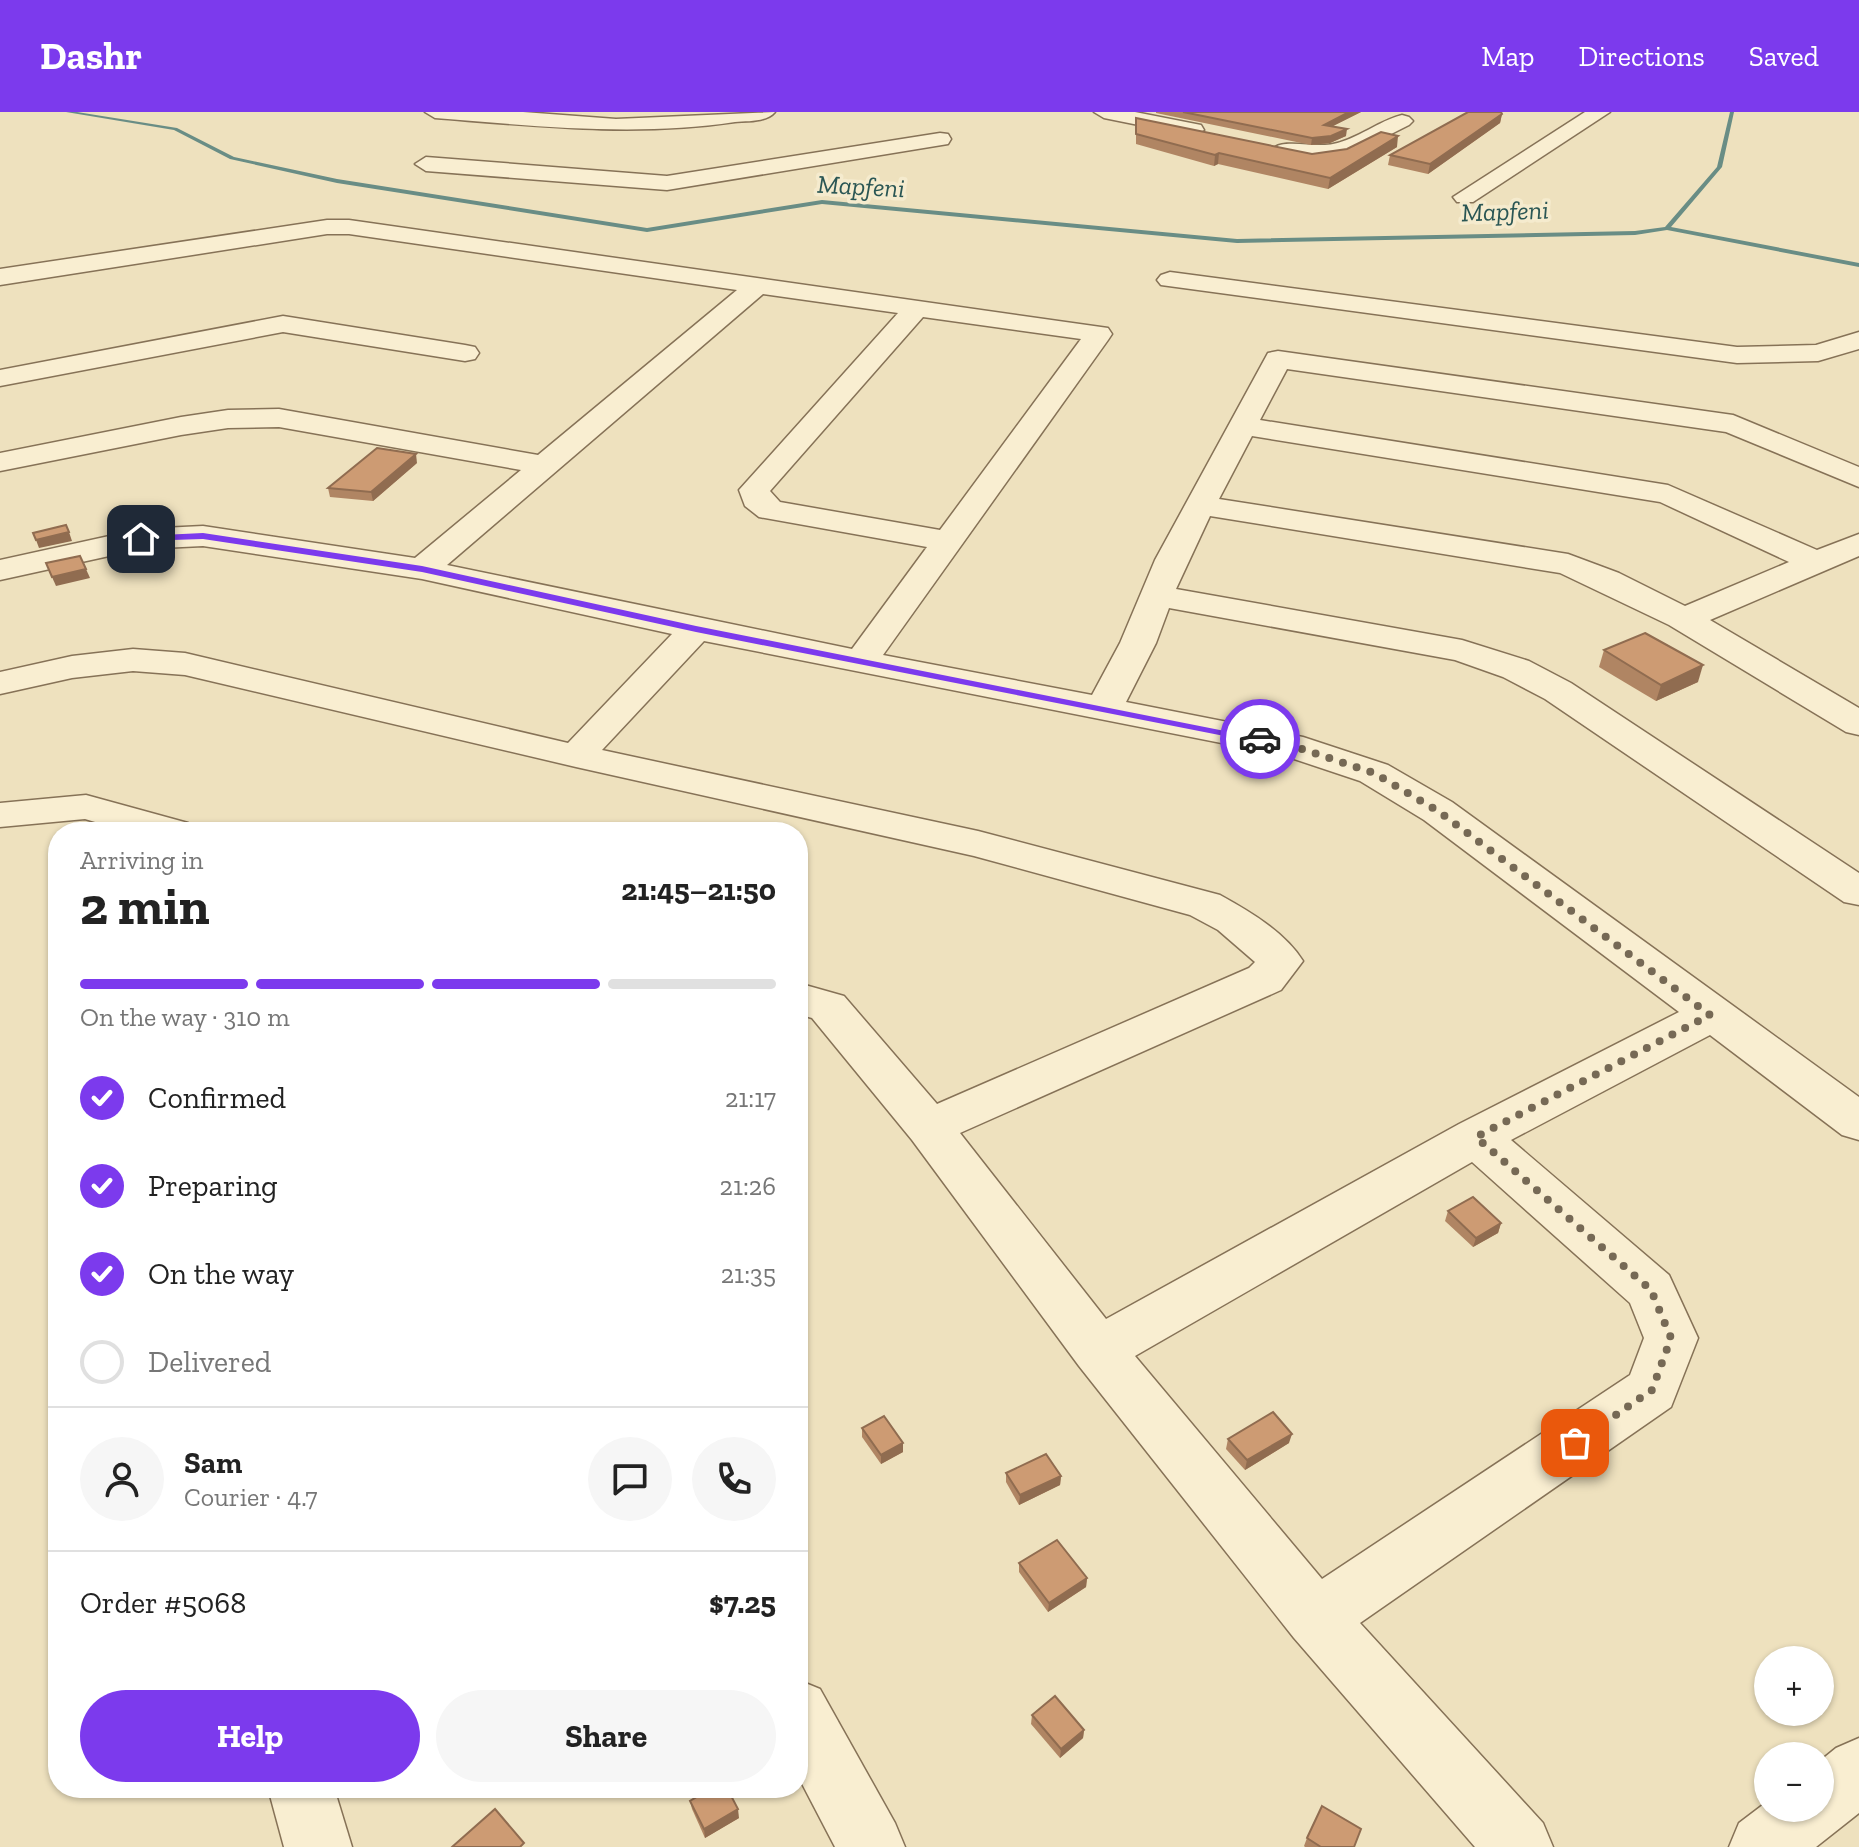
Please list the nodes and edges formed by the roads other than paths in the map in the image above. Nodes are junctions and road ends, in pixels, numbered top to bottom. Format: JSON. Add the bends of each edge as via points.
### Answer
{"nodes":[{"id":1,"x":435,"y":112,"type":"edge"},
{"id":2,"x":765,"y":112,"type":"edge"},
{"id":3,"x":1104,"y":112,"type":"edge"},
{"id":4,"x":1600,"y":112,"type":"edge"},
{"id":5,"x":726,"y":115,"type":"edge"},
{"id":6,"x":1375,"y":115,"type":"dead end"},
{"id":7,"x":1410,"y":116,"type":"edge"},
{"id":8,"x":552,"y":117,"type":"edge"},
{"id":9,"x":1208,"y":134,"type":"edge"},
{"id":10,"x":940,"y":139,"type":"dead end"},
{"id":11,"x":1267,"y":146,"type":"edge"},
{"id":12,"x":426,"y":164,"type":"dead end"},
{"id":13,"x":1465,"y":197,"type":"dead end"},
{"id":14,"x":0,"y":277,"type":"edge"},
{"id":15,"x":1170,"y":280,"type":"dead end"},
{"id":16,"x":758,"y":285,"type":"junction"},
{"id":17,"x":916,"y":309,"type":"junction"},
{"id":18,"x":1859,"y":340,"type":"edge"},
{"id":19,"x":465,"y":353,"type":"dead end"},
{"id":20,"x":0,"y":378,"type":"edge"},
{"id":21,"x":1244,"y":426,"type":"junction"},
{"id":22,"x":0,"y":462,"type":"edge"},
{"id":23,"x":543,"y":465,"type":"junction"},
{"id":24,"x":1859,"y":478,"type":"edge"},
{"id":25,"x":1199,"y":505,"type":"junction"},
{"id":26,"x":950,"y":541,"type":"junction"},
{"id":27,"x":1859,"y":544,"type":"edge"},
{"id":28,"x":1815,"y":561,"type":"junction"},
{"id":29,"x":422,"y":569,"type":"junction"},
{"id":30,"x":0,"y":570,"type":"edge"},
{"id":31,"x":1157,"y":596,"type":"junction"},
{"id":32,"x":1685,"y":618,"type":"junction"},
{"id":33,"x":696,"y":629,"type":"junction"},
{"id":34,"x":862,"y":659,"type":"junction"},
{"id":35,"x":0,"y":683,"type":"edge"},
{"id":36,"x":1103,"y":710,"type":"junction"},
{"id":37,"x":1854,"y":717,"type":"edge"},
{"id":38,"x":576,"y":756,"type":"junction"},
{"id":39,"x":0,"y":815,"type":"edge"},
{"id":40,"x":139,"y":822,"type":"edge"},
{"id":41,"x":1859,"y":892,"type":"edge"},
{"id":42,"x":808,"y":1001,"type":"edge"},
{"id":43,"x":1710,"y":1015,"type":"junction"},
{"id":44,"x":1859,"y":1122,"type":"edge"},
{"id":45,"x":929,"y":1127,"type":"junction"},
{"id":46,"x":1476,"y":1137,"type":"junction"},
{"id":47,"x":1098,"y":1350,"type":"junction"},
{"id":48,"x":1316,"y":1618,"type":"junction"},
{"id":49,"x":808,"y":1730,"type":"edge"},
{"id":50,"x":1859,"y":1771,"type":"edge"},
{"id":51,"x":1834,"y":1791,"type":"edge"},
{"id":52,"x":304,"y":1798,"type":"edge"},
{"id":53,"x":318,"y":1847,"type":"edge"},
{"id":54,"x":871,"y":1847,"type":"edge"},
{"id":55,"x":1519,"y":1847,"type":"edge"}],
"edges":[{"from":1,"to":8,"type":"street"},
{"from":2,"to":5,"type":"street"},
{"from":3,"to":9,"type":"street"},
{"from":4,"to":13,"type":"street"},
{"from":5,"to":8,"type":"street","via":[[664,124]]},
{"from":6,"to":7,"type":"street"},
{"from":7,"to":11,"type":"street","via":[[1324,155]]},
{"from":10,"to":12,"type":"street","via":[[667,183]]},
{"from":14,"to":16,"type":"street","via":[[340,227]]},
{"from":15,"to":18,"type":"street","via":[[1737,355],[1818,353]]},
{"from":16,"to":17,"type":"street"},
{"from":16,"to":23,"type":"street"},
{"from":17,"to":26,"type":"street","via":[[1099,334]]},
{"from":17,"to":26,"type":"street","via":[[754,490],[756,499],[770,510]]},
{"from":19,"to":20,"type":"street","via":[[283,324]]},
{"from":21,"to":24,"type":"street","via":[[1278,359],[1733,424]]},
{"from":21,"to":25,"type":"street"},
{"from":21,"to":28,"type":"street","via":[[1668,494]]},
{"from":22,"to":23,"type":"street","via":[[228,419],[279,418]]},
{"from":23,"to":29,"type":"street"},
{"from":25,"to":31,"type":"street"},
{"from":25,"to":32,"type":"street","via":[[1568,564]]},
{"from":26,"to":34,"type":"street"},
{"from":27,"to":28,"type":"street"},
{"from":28,"to":32,"type":"street"},
{"from":29,"to":30,"type":"street","via":[[179,535]]},
{"from":29,"to":33,"type":"street"},
{"from":31,"to":36,"type":"street"},
{"from":31,"to":41,"type":"street","via":[[1462,651],[1516,669],[1558,691]]},
{"from":32,"to":37,"type":"street"},
{"from":33,"to":34,"type":"street"},
{"from":33,"to":38,"type":"street"},
{"from":34,"to":36,"type":"street"},
{"from":35,"to":38,"type":"street","via":[[133,660],[185,664]]},
{"from":36,"to":43,"type":"street","via":[[1290,745],[1374,773],[1438,811]]},
{"from":38,"to":45,"type":"street","via":[[978,844],[1205,905],[1233,920],[1281,961],[1265,979]]},
{"from":39,"to":40,"type":"street","via":[[86,807]]},
{"from":42,"to":45,"type":"street","via":[[828,1007]]},
{"from":43,"to":44,"type":"street"},
{"from":43,"to":46,"type":"street"},
{"from":45,"to":47,"type":"street"},
{"from":46,"to":47,"type":"street"},
{"from":46,"to":48,"type":"street","via":[[1651,1290],[1671,1338],[1652,1390]]},
{"from":47,"to":48,"type":"street"},
{"from":48,"to":55,"type":"street"},
{"from":49,"to":54,"type":"street"},
{"from":50,"to":51,"type":"street"},
{"from":52,"to":53,"type":"street"}]}
